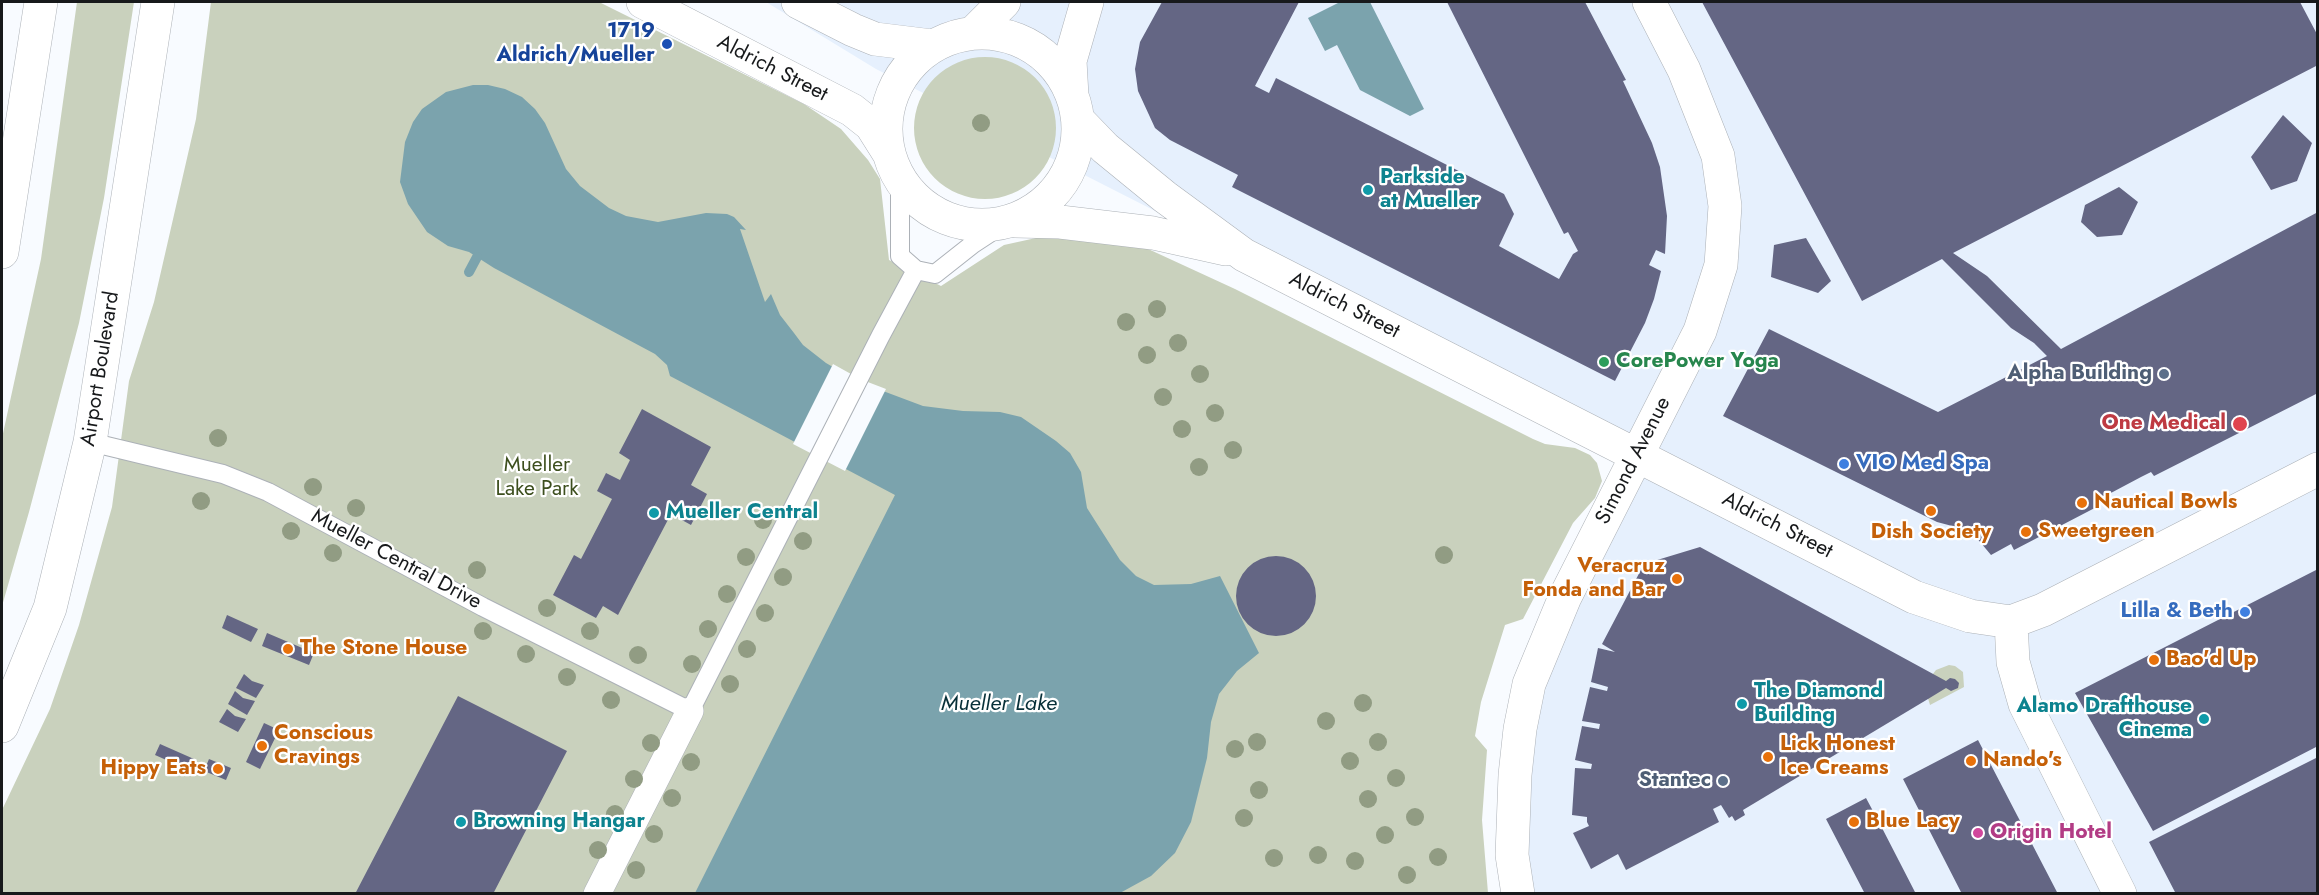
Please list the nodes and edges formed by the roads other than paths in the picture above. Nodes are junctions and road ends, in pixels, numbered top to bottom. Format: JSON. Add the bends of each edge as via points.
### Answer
{"nodes":[{"id":1,"x":41,"y":2,"type":"edge"},
{"id":2,"x":158,"y":2,"type":"edge"},
{"id":3,"x":643,"y":2,"type":"edge"},
{"id":4,"x":798,"y":2,"type":"edge"},
{"id":5,"x":1004,"y":2,"type":"edge"},
{"id":6,"x":1087,"y":2,"type":"edge"},
{"id":7,"x":1649,"y":2,"type":"edge"},
{"id":8,"x":973,"y":33,"type":"junction"},
{"id":9,"x":932,"y":46,"type":"junction"},
{"id":10,"x":1075,"y":109,"type":"junction"},
{"id":11,"x":894,"y":167,"type":"junction"},
{"id":12,"x":1009,"y":222,"type":"junction"},
{"id":13,"x":2,"y":252,"type":"edge"},
{"id":14,"x":1244,"y":255,"type":"junction"},
{"id":15,"x":916,"y":270,"type":"junction"},
{"id":16,"x":90,"y":442,"type":"junction"},
{"id":17,"x":1638,"y":456,"type":"junction"},
{"id":18,"x":2318,"y":469,"type":"edge"},
{"id":19,"x":2011,"y":622,"type":"junction"},
{"id":20,"x":690,"y":711,"type":"junction"},
{"id":21,"x":2,"y":726,"type":"edge"},
{"id":22,"x":597,"y":894,"type":"edge"},
{"id":23,"x":1518,"y":894,"type":"edge"},
{"id":24,"x":2120,"y":894,"type":"edge"}],
"edges":[{"from":1,"to":13,"type":"street"},
{"from":2,"to":16,"type":"street","name":"Airport Boulevard"},
{"from":3,"to":11,"type":"street","name":"Aldrich Street","via":[[852,110],[871,125]]},
{"from":4,"to":9,"type":"street","via":[[875,39]]},
{"from":5,"to":8,"type":"street"},
{"from":6,"to":10,"type":"street","via":[[1070,61]]},
{"from":7,"to":17,"type":"street","name":"Simond Avenue","via":[[1684,70],[1718,156],[1725,206],[1721,265],[1700,332]]},
{"from":8,"to":9,"type":"street"},
{"from":8,"to":10,"type":"street","via":[[1004,36],[1035,49],[1063,77]]},
{"from":9,"to":11,"type":"street","via":[[909,66],[891,94],[885,122]]},
{"from":10,"to":12,"type":"street","via":[[1078,140],[1063,182],[1043,205]]},
{"from":10,"to":14,"type":"street","name":"Aldrich Street","via":[[1111,152]]},
{"from":11,"to":12,"type":"street","via":[[912,196],[937,215],[964,224]]},
{"from":11,"to":15,"type":"lane","via":[[900,256]]},
{"from":12,"to":14,"type":"street","name":"Aldrich Street","via":[[1060,222],[1153,233]]},
{"from":12,"to":15,"type":"lane","via":[[935,274]]},
{"from":14,"to":17,"type":"street","name":"Aldrich Street"},
{"from":15,"to":20,"type":"lane"},
{"from":16,"to":20,"type":"lane","name":"Mueller Central Drive","via":[[223,474],[268,492],[483,607]]},
{"from":16,"to":21,"type":"street","name":"Airport Boulevard","via":[[50,608]]},
{"from":17,"to":19,"type":"street","name":"Aldrich Street","via":[[1914,597],[1970,616]]},
{"from":17,"to":23,"type":"street","name":"Simond Avenue","via":[[1565,597],[1529,684],[1515,775],[1512,855]]},
{"from":18,"to":19,"type":"street","name":"Aldrich Street","via":[[2030,617]]},
{"from":19,"to":24,"type":"street","via":[[2013,662],[2025,704]]},
{"from":20,"to":22,"type":"street"}]}
